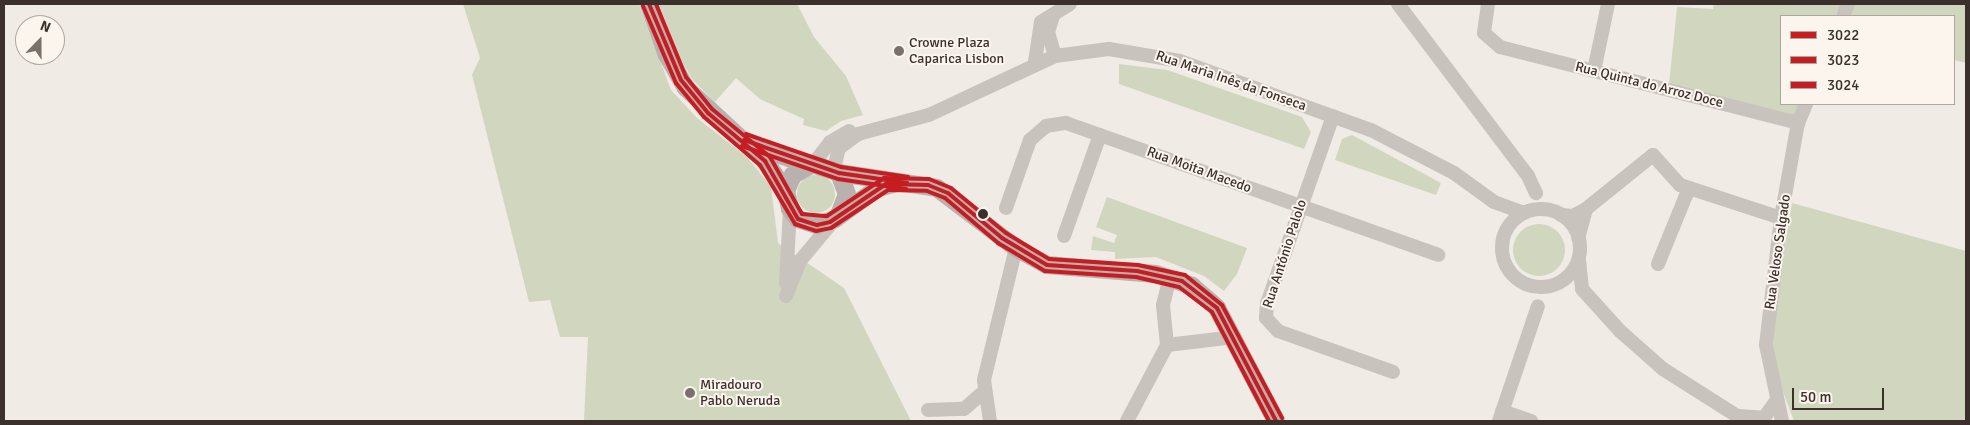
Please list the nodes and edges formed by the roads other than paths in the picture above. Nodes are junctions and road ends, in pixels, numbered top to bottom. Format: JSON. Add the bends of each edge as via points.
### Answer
{"nodes":[{"id":1,"x":649,"y":4,"type":"edge"},
{"id":2,"x":1070,"y":4,"type":"edge"},
{"id":3,"x":1398,"y":4,"type":"edge"},
{"id":4,"x":1488,"y":4,"type":"edge"},
{"id":5,"x":1608,"y":4,"type":"edge"},
{"id":6,"x":1052,"y":16,"type":"junction"},
{"id":7,"x":1055,"y":56,"type":"junction"},
{"id":8,"x":1035,"y":62,"type":"junction"},
{"id":9,"x":1594,"y":72,"type":"junction"},
{"id":10,"x":1806,"y":105,"type":"edge"},
{"id":11,"x":1332,"y":116,"type":"junction"},
{"id":12,"x":1798,"y":123,"type":"junction"},
{"id":13,"x":870,"y":130,"type":"junction"},
{"id":14,"x":1100,"y":135,"type":"junction"},
{"id":15,"x":746,"y":142,"type":"junction"},
{"id":16,"x":811,"y":164,"type":"junction"},
{"id":17,"x":836,"y":171,"type":"junction"},
{"id":18,"x":899,"y":182,"type":"junction"},
{"id":19,"x":1689,"y":188,"type":"junction"},
{"id":20,"x":786,"y":191,"type":"junction"},
{"id":21,"x":1536,"y":193,"type":"junction"},
{"id":22,"x":1494,"y":202,"type":"junction"},
{"id":23,"x":1301,"y":206,"type":"junction"},
{"id":24,"x":1006,"y":208,"type":"dead end"},
{"id":25,"x":790,"y":209,"type":"junction"},
{"id":26,"x":1586,"y":209,"type":"junction"},
{"id":27,"x":1525,"y":212,"type":"junction"},
{"id":28,"x":1558,"y":213,"type":"junction"},
{"id":29,"x":837,"y":217,"type":"junction"},
{"id":30,"x":1781,"y":218,"type":"junction"},
{"id":31,"x":1507,"y":227,"type":"junction"},
{"id":32,"x":1064,"y":236,"type":"dead end"},
{"id":33,"x":1578,"y":238,"type":"junction"},
{"id":34,"x":1016,"y":248,"type":"junction"},
{"id":35,"x":1438,"y":255,"type":"dead end"},
{"id":36,"x":1579,"y":258,"type":"junction"},
{"id":37,"x":1658,"y":264,"type":"dead end"},
{"id":38,"x":1170,"y":277,"type":"junction"},
{"id":39,"x":1526,"y":285,"type":"junction"},
{"id":40,"x":1553,"y":285,"type":"junction"},
{"id":41,"x":1582,"y":290,"type":"junction"},
{"id":42,"x":1538,"y":306,"type":"junction"},
{"id":43,"x":1235,"y":337,"type":"junction"},
{"id":44,"x":1167,"y":345,"type":"junction"},
{"id":45,"x":1393,"y":372,"type":"dead end"},
{"id":46,"x":985,"y":391,"type":"junction"},
{"id":47,"x":1776,"y":402,"type":"junction"},
{"id":48,"x":928,"y":410,"type":"dead end"},
{"id":49,"x":1500,"y":416,"type":"edge"},
{"id":50,"x":1740,"y":418,"type":"edge"},
{"id":51,"x":1764,"y":419,"type":"edge"},
{"id":52,"x":990,"y":421,"type":"edge"},
{"id":53,"x":1128,"y":421,"type":"edge"},
{"id":54,"x":1276,"y":421,"type":"edge"},
{"id":55,"x":1531,"y":421,"type":"edge"},
{"id":56,"x":1782,"y":421,"type":"edge"}],
"edges":[{"from":1,"to":15,"type":"main road","via":[[681,80],[708,113]]},
{"from":2,"to":6,"type":"street"},
{"from":3,"to":21,"type":"street","via":[[1528,176]]},
{"from":4,"to":9,"type":"street","name":"Rua Quinta do Arroz Doce","via":[[1484,33],[1494,44]]},
{"from":5,"to":9,"type":"street"},
{"from":6,"to":7,"type":"street","via":[[1048,32]]},
{"from":6,"to":8,"type":"street","via":[[1038,28]]},
{"from":7,"to":8,"type":"street","name":"Rua Maria Inês da Fonseca"},
{"from":7,"to":11,"type":"street","name":"Rua Maria Inês da Fonseca","via":[[1109,49],[1149,53]]},
{"from":8,"to":13,"type":"street","name":"Rua Maria Inês da Fonseca","via":[[929,115]]},
{"from":9,"to":12,"type":"street","name":"Rua Quinta do Arroz Doce"},
{"from":10,"to":12,"type":"street","name":"Rua Veloso Salgado"},
{"from":11,"to":22,"type":"street","name":"Rua Maria Inês da Fonseca","via":[[1411,149]]},
{"from":11,"to":23,"type":"street","name":"Rua António Palolo"},
{"from":12,"to":30,"type":"street","name":"Rua Veloso Salgado"},
{"from":13,"to":16,"type":"street","name":"Rua Maria Inês da Fonseca","via":[[842,133]]},
{"from":13,"to":17,"type":"street","name":"Rua Maria Inês da Fonseca","via":[[842,144]]},
{"from":14,"to":23,"type":"street","name":"Rua Moita Macedo"},
{"from":14,"to":24,"type":"street","name":"Rua Moita Macedo","via":[[1066,123],[1046,126],[1036,133]]},
{"from":14,"to":32,"type":"street"},
{"from":15,"to":16,"type":"main road"},
{"from":15,"to":20,"type":"main road"},
{"from":16,"to":17,"type":"main road"},
{"from":16,"to":20,"type":"main road","via":[[793,174]]},
{"from":17,"to":18,"type":"main road"},
{"from":17,"to":29,"type":"main road","via":[[847,194]]},
{"from":18,"to":29,"type":"main road","via":[[871,191]]},
{"from":18,"to":34,"type":"main road","via":[[948,192]]},
{"from":19,"to":26,"type":"street","via":[[1675,180],[1653,155]]},
{"from":19,"to":30,"type":"street"},
{"from":19,"to":37,"type":"street"},
{"from":20,"to":25,"type":"main road"},
{"from":21,"to":27,"type":"street"},
{"from":21,"to":28,"type":"street"},
{"from":22,"to":27,"type":"street","name":"Rua Maria Inês da Fonseca"},
{"from":22,"to":31,"type":"street","name":"Rua Maria Inês da Fonseca"},
{"from":23,"to":35,"type":"street","name":"Rua Moita Macedo"},
{"from":23,"to":45,"type":"street","name":"Rua António Palolo","via":[[1265,310],[1269,324]]},
{"from":25,"to":29,"type":"main road","via":[[810,224]]},
{"from":25,"to":29,"type":"street","via":[[786,296],[800,261]]},
{"from":26,"to":28,"type":"street","via":[[1573,216]]},
{"from":26,"to":33,"type":"street"},
{"from":27,"to":28,"type":"street"},
{"from":27,"to":31,"type":"street"},
{"from":28,"to":33,"type":"street"},
{"from":30,"to":47,"type":"street","name":"Rua Veloso Salgado","via":[[1766,345]]},
{"from":31,"to":39,"type":"street","via":[[1502,240],[1505,265]]},
{"from":33,"to":36,"type":"street"},
{"from":34,"to":38,"type":"main road","via":[[1047,265]]},
{"from":34,"to":46,"type":"street"},
{"from":36,"to":40,"type":"street","via":[[1568,277]]},
{"from":36,"to":41,"type":"street"},
{"from":38,"to":43,"type":"main road","via":[[1210,301]]},
{"from":38,"to":44,"type":"street","via":[[1163,305]]},
{"from":39,"to":40,"type":"street"},
{"from":39,"to":42,"type":"street"},
{"from":40,"to":41,"type":"street"},
{"from":40,"to":42,"type":"street"},
{"from":41,"to":50,"type":"street","via":[[1644,353]]},
{"from":42,"to":49,"type":"street"},
{"from":43,"to":44,"type":"street"},
{"from":43,"to":54,"type":"main road"},
{"from":44,"to":53,"type":"street"},
{"from":46,"to":48,"type":"street","via":[[964,409]]},
{"from":46,"to":52,"type":"street"},
{"from":47,"to":51,"type":"street"},
{"from":47,"to":56,"type":"street","name":"Rua Veloso Salgado"},
{"from":49,"to":55,"type":"street"},
{"from":50,"to":51,"type":"street"}]}
